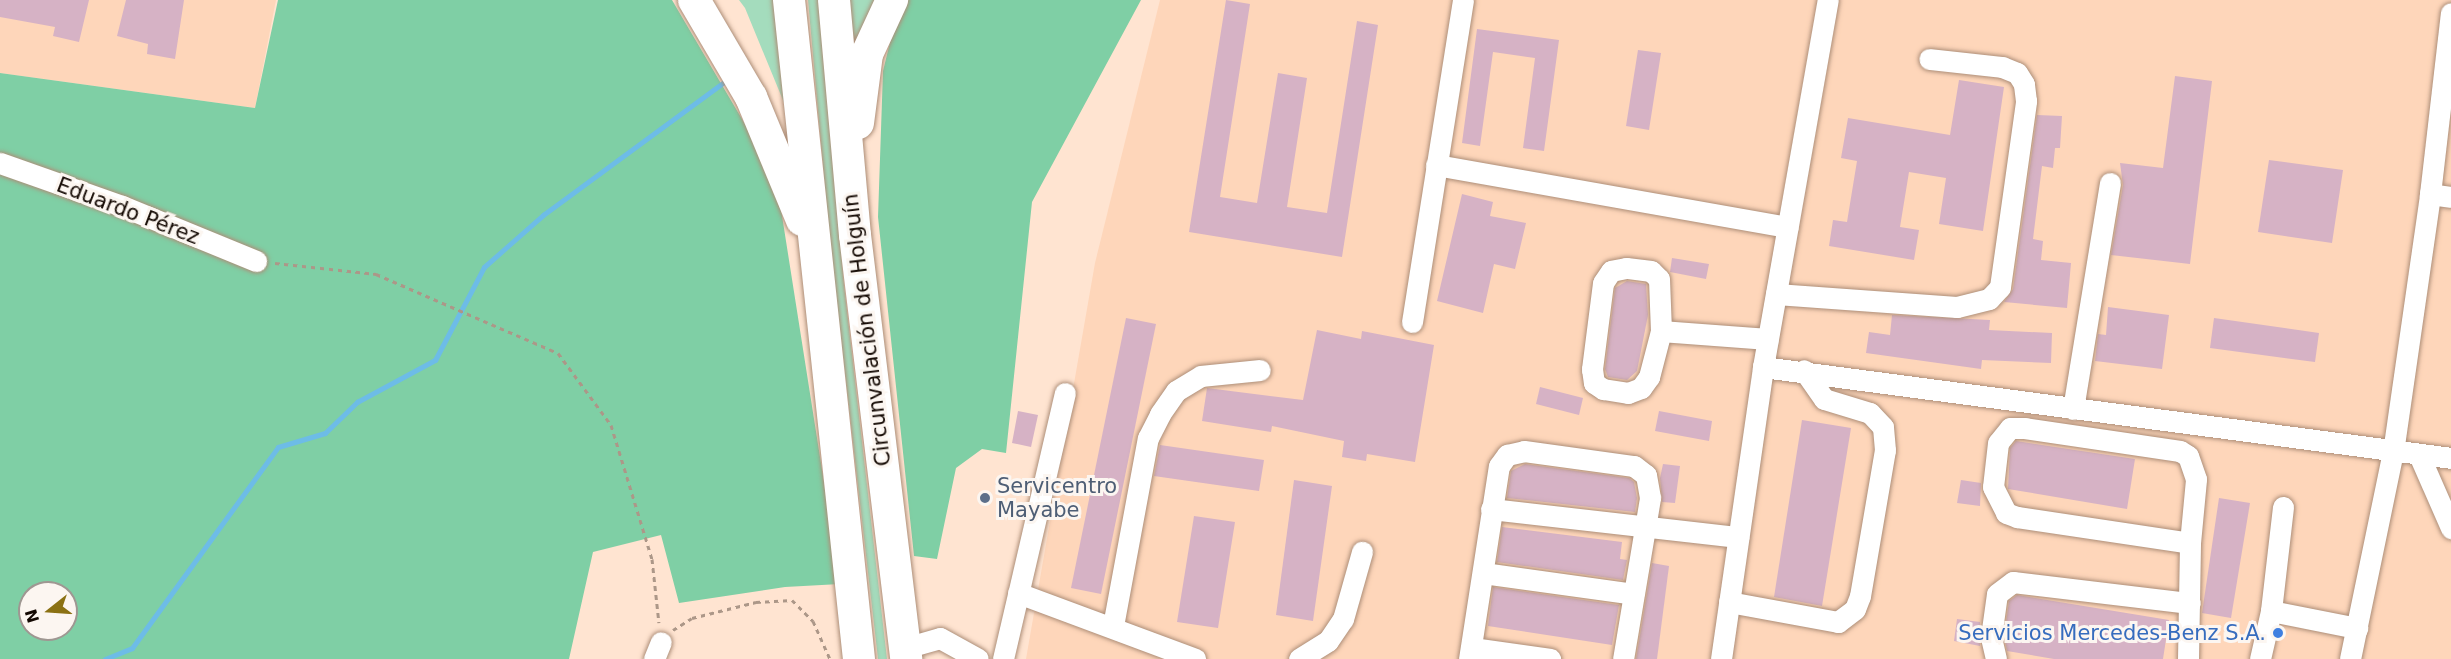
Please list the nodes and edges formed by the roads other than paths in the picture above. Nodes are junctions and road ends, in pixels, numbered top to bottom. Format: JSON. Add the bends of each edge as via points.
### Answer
{"nodes":[{"id":1,"x":694,"y":0,"type":"edge"},
{"id":2,"x":789,"y":0,"type":"edge"},
{"id":3,"x":834,"y":0,"type":"edge"},
{"id":4,"x":892,"y":0,"type":"edge"},
{"id":5,"x":1463,"y":0,"type":"edge"},
{"id":6,"x":1828,"y":0,"type":"edge"},
{"id":7,"x":2451,"y":13,"type":"edge"},
{"id":8,"x":1929,"y":59,"type":"dead end"},
{"id":9,"x":0,"y":163,"type":"edge"},
{"id":10,"x":1436,"y":165,"type":"junction"},
{"id":11,"x":2110,"y":183,"type":"dead end"},
{"id":12,"x":2441,"y":195,"type":"edge"},
{"id":13,"x":1788,"y":227,"type":"junction"},
{"id":14,"x":855,"y":235,"type":"junction"},
{"id":15,"x":815,"y":252,"type":"junction"},
{"id":16,"x":256,"y":261,"type":"road end"},
{"id":17,"x":1776,"y":294,"type":"junction"},
{"id":18,"x":1412,"y":322,"type":"dead end"},
{"id":19,"x":1661,"y":331,"type":"junction"},
{"id":20,"x":1768,"y":339,"type":"junction"},
{"id":21,"x":1763,"y":366,"type":"junction"},
{"id":22,"x":1260,"y":370,"type":"dead end"},
{"id":23,"x":1804,"y":370,"type":"junction"},
{"id":24,"x":1065,"y":393,"type":"dead end"},
{"id":25,"x":2073,"y":409,"type":"junction"},
{"id":26,"x":2392,"y":452,"type":"junction"},
{"id":27,"x":2419,"y":455,"type":"junction"},
{"id":28,"x":2451,"y":458,"type":"edge"},
{"id":29,"x":2283,"y":507,"type":"dead end"},
{"id":30,"x":1491,"y":509,"type":"junction"},
{"id":31,"x":1645,"y":526,"type":"junction"},
{"id":32,"x":2451,"y":528,"type":"edge"},
{"id":33,"x":1738,"y":537,"type":"junction"},
{"id":34,"x":2190,"y":543,"type":"junction"},
{"id":35,"x":1362,"y":552,"type":"dead end"},
{"id":36,"x":1482,"y":573,"type":"junction"},
{"id":37,"x":1018,"y":593,"type":"junction"},
{"id":38,"x":1634,"y":594,"type":"junction"},
{"id":39,"x":1729,"y":602,"type":"junction"},
{"id":40,"x":2190,"y":603,"type":"junction"},
{"id":41,"x":2271,"y":611,"type":"junction"},
{"id":42,"x":1113,"y":626,"type":"junction"},
{"id":43,"x":2357,"y":628,"type":"junction"},
{"id":44,"x":1471,"y":653,"type":"edge"},
{"id":45,"x":905,"y":654,"type":"edge"},
{"id":46,"x":859,"y":659,"type":"edge"},
{"id":47,"x":978,"y":659,"type":"edge"},
{"id":48,"x":1003,"y":659,"type":"edge"},
{"id":49,"x":1195,"y":659,"type":"edge"},
{"id":50,"x":1299,"y":659,"type":"edge"},
{"id":51,"x":1550,"y":659,"type":"edge"},
{"id":52,"x":1623,"y":659,"type":"edge"},
{"id":53,"x":1721,"y":659,"type":"edge"},
{"id":54,"x":1996,"y":659,"type":"edge"},
{"id":55,"x":2188,"y":659,"type":"edge"},
{"id":56,"x":2260,"y":659,"type":"edge"},
{"id":57,"x":2350,"y":659,"type":"edge"}],
"edges":[{"from":1,"to":15,"type":"highway","via":[[751,97]]},
{"from":2,"to":15,"type":"highway","name":"Circunvalación de Holguín"},
{"from":3,"to":14,"type":"highway","name":"Circunvalación de Holguín"},
{"from":4,"to":14,"type":"highway","via":[[867,54],[858,121]]},
{"from":5,"to":10,"type":"street"},
{"from":6,"to":13,"type":"street"},
{"from":7,"to":12,"type":"street"},
{"from":8,"to":17,"type":"street","via":[[2002,68],[2017,73],[2024,84],[2026,101],[2000,286],[1989,299],[1957,307]]},
{"from":9,"to":16,"type":"street","name":"Eduardo Pérez","via":[[122,206]]},
{"from":10,"to":13,"type":"street"},
{"from":10,"to":18,"type":"street"},
{"from":11,"to":25,"type":"street"},
{"from":12,"to":26,"type":"street"},
{"from":13,"to":17,"type":"street"},
{"from":14,"to":45,"type":"highway","name":"Circunvalación de Holguín"},
{"from":15,"to":46,"type":"highway","name":"Circunvalación de Holguín"},
{"from":17,"to":20,"type":"street"},
{"from":19,"to":19,"type":"street","via":[[1663,295],[1659,279],[1651,271],[1626,267],[1611,271],[1602,294],[1592,369],[1594,383],[1628,393],[1641,388],[1649,376]]},
{"from":19,"to":20,"type":"street"},
{"from":20,"to":21,"type":"street"},
{"from":21,"to":23,"type":"street"},
{"from":21,"to":33,"type":"street"},
{"from":22,"to":42,"type":"street","via":[[1201,376],[1176,391],[1160,414],[1148,438]]},
{"from":23,"to":25,"type":"street"},
{"from":23,"to":39,"type":"street","via":[[1824,399],[1870,413],[1883,427],[1885,450],[1860,597],[1855,609],[1838,622]]},
{"from":24,"to":37,"type":"street"},
{"from":25,"to":26,"type":"street"},
{"from":26,"to":27,"type":"street"},
{"from":26,"to":43,"type":"street"},
{"from":27,"to":28,"type":"street"},
{"from":27,"to":32,"type":"street"},
{"from":29,"to":41,"type":"street"},
{"from":30,"to":31,"type":"street"},
{"from":30,"to":31,"type":"street","via":[[1503,459],[1524,451],[1640,468],[1650,485]]},
{"from":30,"to":36,"type":"street"},
{"from":31,"to":33,"type":"street"},
{"from":31,"to":38,"type":"street"},
{"from":33,"to":39,"type":"street"},
{"from":34,"to":34,"type":"street","via":[[2006,513],[1993,487],[1998,443],[2010,428],[2025,428],[2180,450],[2195,469]]},
{"from":34,"to":40,"type":"street"},
{"from":35,"to":50,"type":"street","via":[[1343,619],[1328,641]]},
{"from":36,"to":38,"type":"street"},
{"from":36,"to":44,"type":"street"},
{"from":37,"to":42,"type":"street"},
{"from":37,"to":48,"type":"street"},
{"from":38,"to":52,"type":"street"},
{"from":39,"to":53,"type":"street"},
{"from":40,"to":54,"type":"street","via":[[2013,582],[1997,594],[1991,637]]},
{"from":40,"to":55,"type":"street"},
{"from":41,"to":43,"type":"street"},
{"from":41,"to":56,"type":"street"},
{"from":42,"to":49,"type":"street"},
{"from":43,"to":57,"type":"street"},
{"from":44,"to":51,"type":"street"},
{"from":45,"to":47,"type":"street","via":[[940,638]]}]}
